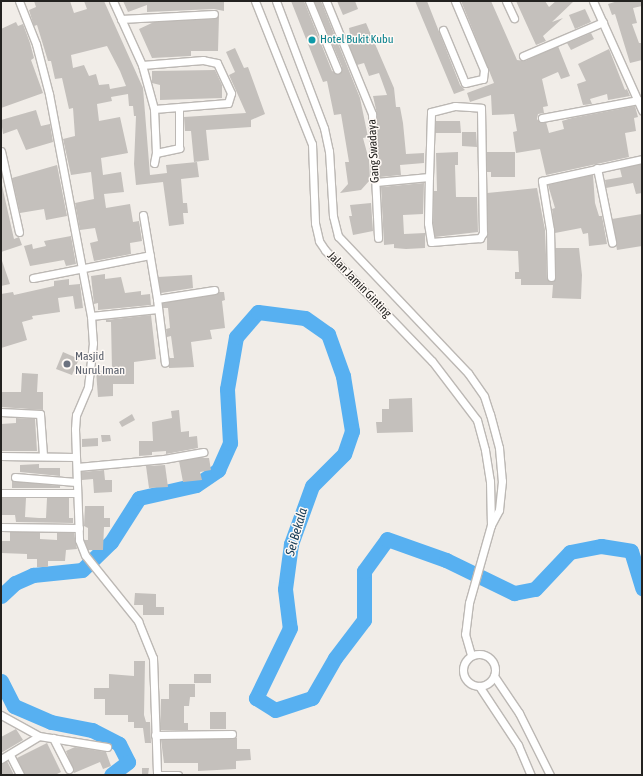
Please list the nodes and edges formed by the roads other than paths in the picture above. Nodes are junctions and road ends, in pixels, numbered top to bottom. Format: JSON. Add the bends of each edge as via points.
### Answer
{"nodes":[{"id":1,"x":19,"y":1,"type":"edge"},
{"id":2,"x":112,"y":1,"type":"edge"},
{"id":3,"x":255,"y":1,"type":"edge"},
{"id":4,"x":276,"y":1,"type":"edge"},
{"id":5,"x":309,"y":1,"type":"edge"},
{"id":6,"x":326,"y":1,"type":"edge"},
{"id":7,"x":455,"y":1,"type":"edge"},
{"id":8,"x":506,"y":1,"type":"edge"},
{"id":9,"x":593,"y":1,"type":"edge"},
{"id":10,"x":214,"y":14,"type":"dead end"},
{"id":11,"x":514,"y":18,"type":"dead end"},
{"id":12,"x":121,"y":19,"type":"junction"},
{"id":13,"x":603,"y":22,"type":"junction"},
{"id":14,"x":443,"y":30,"type":"dead end"},
{"id":15,"x":523,"y":56,"type":"dead end"},
{"id":16,"x":142,"y":65,"type":"junction"},
{"id":17,"x":337,"y":69,"type":"dead end"},
{"id":18,"x":638,"y":100,"type":"junction"},
{"id":19,"x":179,"y":108,"type":"junction"},
{"id":20,"x":154,"y":109,"type":"junction"},
{"id":21,"x":642,"y":110,"type":"edge"},
{"id":22,"x":542,"y":118,"type":"dead end"},
{"id":23,"x":1,"y":151,"type":"edge"},
{"id":24,"x":156,"y":153,"type":"junction"},
{"id":25,"x":642,"y":159,"type":"edge"},
{"id":26,"x":154,"y":164,"type":"dead end"},
{"id":27,"x":597,"y":168,"type":"junction"},
{"id":28,"x":429,"y":177,"type":"junction"},
{"id":29,"x":376,"y":182,"type":"junction"},
{"id":30,"x":143,"y":215,"type":"dead end"},
{"id":31,"x":18,"y":232,"type":"dead end"},
{"id":32,"x":378,"y":238,"type":"dead end"},
{"id":33,"x":612,"y":242,"type":"dead end"},
{"id":34,"x":150,"y":255,"type":"junction"},
{"id":35,"x":83,"y":269,"type":"junction"},
{"id":36,"x":551,"y":277,"type":"dead end"},
{"id":37,"x":33,"y":278,"type":"dead end"},
{"id":38,"x":214,"y":290,"type":"dead end"},
{"id":39,"x":157,"y":299,"type":"junction"},
{"id":40,"x":158,"y":309,"type":"junction"},
{"id":41,"x":91,"y":316,"type":"junction"},
{"id":42,"x":165,"y":363,"type":"dead end"},
{"id":43,"x":1,"y":412,"type":"edge"},
{"id":44,"x":203,"y":452,"type":"dead end"},
{"id":45,"x":42,"y":455,"type":"junction"},
{"id":46,"x":1,"y":456,"type":"edge"},
{"id":47,"x":75,"y":457,"type":"junction"},
{"id":48,"x":77,"y":467,"type":"junction"},
{"id":49,"x":15,"y":478,"type":"dead end"},
{"id":50,"x":76,"y":482,"type":"junction"},
{"id":51,"x":1,"y":493,"type":"edge"},
{"id":52,"x":76,"y":493,"type":"junction"},
{"id":53,"x":491,"y":525,"type":"junction"},
{"id":54,"x":1,"y":526,"type":"edge"},
{"id":55,"x":79,"y":528,"type":"junction"},
{"id":56,"x":471,"y":655,"type":"junction"},
{"id":57,"x":494,"y":676,"type":"junction"},
{"id":58,"x":479,"y":686,"type":"junction"},
{"id":59,"x":1,"y":715,"type":"edge"},
{"id":60,"x":232,"y":734,"type":"dead end"},
{"id":61,"x":155,"y":735,"type":"junction"},
{"id":62,"x":39,"y":736,"type":"junction"},
{"id":63,"x":53,"y":738,"type":"junction"},
{"id":64,"x":107,"y":747,"type":"dead end"},
{"id":65,"x":10,"y":755,"type":"junction"},
{"id":66,"x":1,"y":759,"type":"edge"},
{"id":67,"x":69,"y":769,"type":"dead end"},
{"id":68,"x":20,"y":775,"type":"edge"},
{"id":69,"x":157,"y":775,"type":"edge"},
{"id":70,"x":178,"y":775,"type":"edge"},
{"id":71,"x":531,"y":775,"type":"edge"},
{"id":72,"x":550,"y":775,"type":"edge"}],
"edges":[{"from":1,"to":35,"type":"street","via":[[36,44],[50,94]]},
{"from":2,"to":12,"type":"street"},
{"from":3,"to":53,"type":"street","name":"Jalan Jamin Ginting","via":[[312,144],[315,223],[319,241],[432,361],[477,420],[489,473]]},
{"from":4,"to":53,"type":"street","name":"Jalan Jamin Ginting","via":[[324,128],[329,151],[333,216],[338,236],[468,373],[484,396],[499,448],[502,481],[499,510]]},
{"from":5,"to":17,"type":"street"},
{"from":6,"to":29,"type":"street","name":"Gang Swadaya","via":[[372,114]]},
{"from":7,"to":14,"type":"street","via":[[484,70],[482,79],[466,83]]},
{"from":8,"to":11,"type":"street"},
{"from":9,"to":13,"type":"street"},
{"from":10,"to":12,"type":"street"},
{"from":12,"to":16,"type":"street"},
{"from":13,"to":15,"type":"street"},
{"from":13,"to":18,"type":"street"},
{"from":16,"to":19,"type":"street","via":[[203,60],[217,63],[231,92],[230,100],[224,104]]},
{"from":16,"to":20,"type":"street"},
{"from":18,"to":21,"type":"street"},
{"from":18,"to":22,"type":"street"},
{"from":19,"to":20,"type":"street"},
{"from":19,"to":24,"type":"street","via":[[179,148]]},
{"from":20,"to":24,"type":"street"},
{"from":23,"to":31,"type":"street"},
{"from":24,"to":26,"type":"street"},
{"from":25,"to":27,"type":"street"},
{"from":27,"to":33,"type":"street"},
{"from":27,"to":36,"type":"street","via":[[542,181],[550,230]]},
{"from":28,"to":28,"type":"street","via":[[428,223],[431,242],[480,238],[483,233],[481,108],[455,106],[431,112]]},
{"from":28,"to":29,"type":"street"},
{"from":29,"to":32,"type":"street","name":"Gang Swadaya"},
{"from":30,"to":34,"type":"street"},
{"from":34,"to":35,"type":"street"},
{"from":34,"to":39,"type":"street"},
{"from":35,"to":37,"type":"street"},
{"from":35,"to":41,"type":"street"},
{"from":38,"to":39,"type":"street"},
{"from":39,"to":40,"type":"street"},
{"from":40,"to":41,"type":"street"},
{"from":40,"to":42,"type":"street"},
{"from":41,"to":47,"type":"street","via":[[93,343],[88,387],[76,415]]},
{"from":43,"to":45,"type":"street","via":[[40,414]]},
{"from":44,"to":48,"type":"street","via":[[164,459]]},
{"from":45,"to":46,"type":"street"},
{"from":45,"to":47,"type":"street"},
{"from":47,"to":48,"type":"street"},
{"from":48,"to":50,"type":"street"},
{"from":49,"to":50,"type":"street"},
{"from":50,"to":52,"type":"street"},
{"from":51,"to":52,"type":"street"},
{"from":52,"to":55,"type":"street"},
{"from":53,"to":56,"type":"street","name":"Jalan Jamin Ginting","via":[[469,603],[465,634]]},
{"from":54,"to":55,"type":"street"},
{"from":55,"to":61,"type":"street","via":[[79,540],[86,555],[138,621],[153,658]]},
{"from":56,"to":57,"type":"street","via":[[481,653],[491,659],[496,670]]},
{"from":56,"to":58,"type":"street","via":[[463,665],[464,675],[470,683]]},
{"from":57,"to":58,"type":"street","via":[[486,685]]},
{"from":57,"to":72,"type":"street","via":[[520,713]]},
{"from":58,"to":71,"type":"street","via":[[518,745]]},
{"from":59,"to":62,"type":"street"},
{"from":60,"to":61,"type":"street"},
{"from":61,"to":69,"type":"street"},
{"from":62,"to":63,"type":"street"},
{"from":62,"to":65,"type":"street"},
{"from":63,"to":64,"type":"street"},
{"from":63,"to":67,"type":"street"},
{"from":65,"to":66,"type":"street"},
{"from":65,"to":68,"type":"street"},
{"from":69,"to":70,"type":"street"}]}
